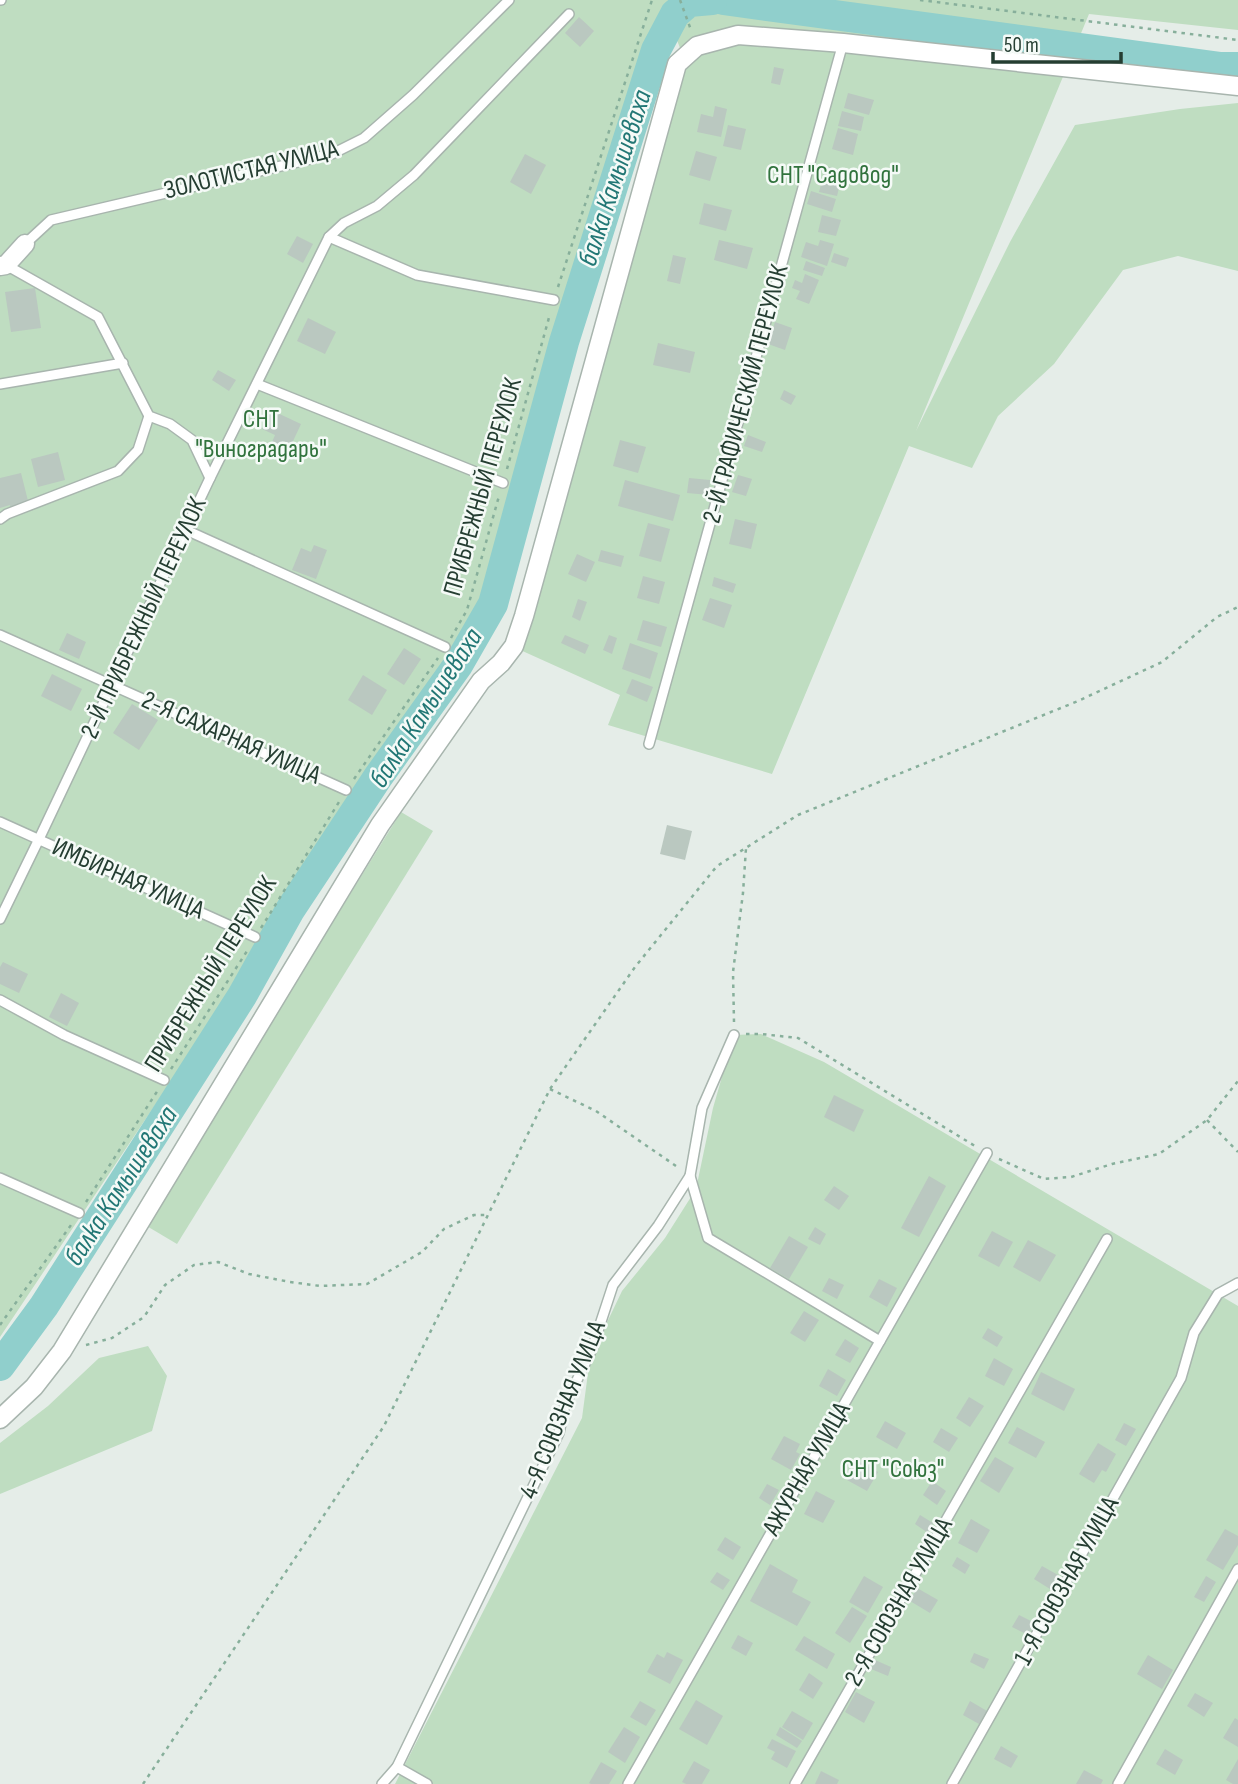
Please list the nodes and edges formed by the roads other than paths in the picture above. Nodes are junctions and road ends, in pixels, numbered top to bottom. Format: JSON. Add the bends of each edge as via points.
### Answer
{"nodes":[{"id":1,"x":509,"y":0,"type":"edge"},
{"id":2,"x":569,"y":14,"type":"dead end"},
{"id":3,"x":843,"y":44,"type":"junction"},
{"id":4,"x":1238,"y":86,"type":"edge"},
{"id":5,"x":329,"y":237,"type":"junction"},
{"id":6,"x":25,"y":244,"type":"joint"},
{"id":7,"x":3,"y":265,"type":"edge"},
{"id":8,"x":554,"y":300,"type":"road end"},
{"id":9,"x":123,"y":363,"type":"junction"},
{"id":10,"x":0,"y":384,"type":"edge"},
{"id":11,"x":257,"y":384,"type":"junction"},
{"id":12,"x":149,"y":416,"type":"junction"},
{"id":13,"x":210,"y":478,"type":"junction"},
{"id":14,"x":503,"y":483,"type":"road end"},
{"id":15,"x":0,"y":519,"type":"edge"},
{"id":16,"x":186,"y":530,"type":"junction"},
{"id":17,"x":0,"y":635,"type":"edge"},
{"id":18,"x":445,"y":647,"type":"road end"},
{"id":19,"x":112,"y":685,"type":"junction"},
{"id":20,"x":649,"y":744,"type":"dead end"},
{"id":21,"x":346,"y":790,"type":"road end"},
{"id":22,"x":0,"y":822,"type":"edge"},
{"id":23,"x":40,"y":839,"type":"junction"},
{"id":24,"x":0,"y":919,"type":"edge"},
{"id":25,"x":256,"y":937,"type":"road end"},
{"id":26,"x":0,"y":1000,"type":"edge"},
{"id":27,"x":734,"y":1035,"type":"road end"},
{"id":28,"x":164,"y":1080,"type":"road end"},
{"id":29,"x":987,"y":1153,"type":"road end"},
{"id":30,"x":690,"y":1176,"type":"junction"},
{"id":31,"x":0,"y":1178,"type":"edge"},
{"id":32,"x":79,"y":1213,"type":"road end"},
{"id":33,"x":1107,"y":1239,"type":"dead end"},
{"id":34,"x":1238,"y":1283,"type":"edge"},
{"id":35,"x":880,"y":1341,"type":"junction"},
{"id":36,"x":0,"y":1419,"type":"edge"},
{"id":37,"x":1238,"y":1569,"type":"edge"},
{"id":38,"x":397,"y":1767,"type":"junction"},
{"id":39,"x":382,"y":1784,"type":"edge"},
{"id":40,"x":427,"y":1784,"type":"edge"},
{"id":41,"x":628,"y":1784,"type":"edge"},
{"id":42,"x":795,"y":1784,"type":"edge"},
{"id":43,"x":953,"y":1784,"type":"edge"},
{"id":44,"x":1118,"y":1784,"type":"edge"}],
"edges":[{"from":1,"to":6,"type":"lane","name":"ЗОЛОТИСТАЯ УЛИЦА","via":[[364,138],[332,154],[51,220]]},
{"from":2,"to":5,"type":"lane","name":"2-Й ПРИБРЕЖНЫЙ ПЕРЕУЛОК","via":[[414,175]]},
{"from":3,"to":4,"type":"street"},
{"from":3,"to":20,"type":"lane","name":"2-Й ГРАФИЧЕСКИЙ ПЕРЕУЛОК"},
{"from":3,"to":36,"type":"street","via":[[738,35],[697,46],[677,64],[514,646],[481,681],[380,825],[62,1351],[34,1387]]},
{"from":5,"to":8,"type":"lane","via":[[417,275]]},
{"from":5,"to":11,"type":"lane","name":"2-Й ПРИБРЕЖНЫЙ ПЕРЕУЛОК"},
{"from":6,"to":7,"type":"street","name":"ЗОЛОТИСТАЯ УЛИЦА"},
{"from":7,"to":9,"type":"lane","via":[[98,317]]},
{"from":9,"to":10,"type":"lane"},
{"from":9,"to":12,"type":"lane"},
{"from":11,"to":13,"type":"lane","name":"2-Й ПРИБРЕЖНЫЙ ПЕРЕУЛОК"},
{"from":11,"to":14,"type":"lane"},
{"from":12,"to":13,"type":"lane","via":[[192,440]]},
{"from":12,"to":15,"type":"lane","via":[[138,450],[118,471]]},
{"from":13,"to":16,"type":"lane","name":"2-Й ПРИБРЕЖНЫЙ ПЕРЕУЛОК"},
{"from":16,"to":18,"type":"lane"},
{"from":16,"to":19,"type":"lane","name":"2-Й ПРИБРЕЖНЫЙ ПЕРЕУЛОК"},
{"from":17,"to":19,"type":"lane","name":"2-Я САХАРНАЯ УЛИЦА"},
{"from":19,"to":21,"type":"lane","name":"2-Я САХАРНАЯ УЛИЦА"},
{"from":19,"to":23,"type":"lane","name":"2-Й ПРИБРЕЖНЫЙ ПЕРЕУЛОК"},
{"from":22,"to":23,"type":"lane","name":"ИМБИРНАЯ УЛИЦА"},
{"from":23,"to":24,"type":"lane","name":"2-Й ПРИБРЕЖНЫЙ ПЕРЕУЛОК"},
{"from":23,"to":25,"type":"lane","name":"ИМБИРНАЯ УЛИЦА"},
{"from":26,"to":28,"type":"lane"},
{"from":27,"to":30,"type":"lane","name":"4-Я СОЮЗНАЯ УЛИЦА","via":[[702,1108]]},
{"from":29,"to":35,"type":"lane","name":"АЖУРНАЯ УЛИЦА"},
{"from":30,"to":35,"type":"lane","via":[[708,1238]]},
{"from":30,"to":38,"type":"lane","name":"4-Я СОЮЗНАЯ УЛИЦА","via":[[613,1285],[592,1349],[565,1405],[559,1433]]},
{"from":31,"to":32,"type":"lane"},
{"from":33,"to":42,"type":"lane","name":"2-Я СОЮЗНАЯ УЛИЦА"},
{"from":34,"to":43,"type":"lane","name":"1-Я СОЮЗНАЯ УЛИЦА","via":[[1218,1294],[1194,1333],[1181,1378]]},
{"from":35,"to":41,"type":"lane","name":"АЖУРНАЯ УЛИЦА"},
{"from":37,"to":44,"type":"lane"},
{"from":38,"to":39,"type":"lane","name":"4-Я СОЮЗНАЯ УЛИЦА"},
{"from":38,"to":40,"type":"lane"}]}
